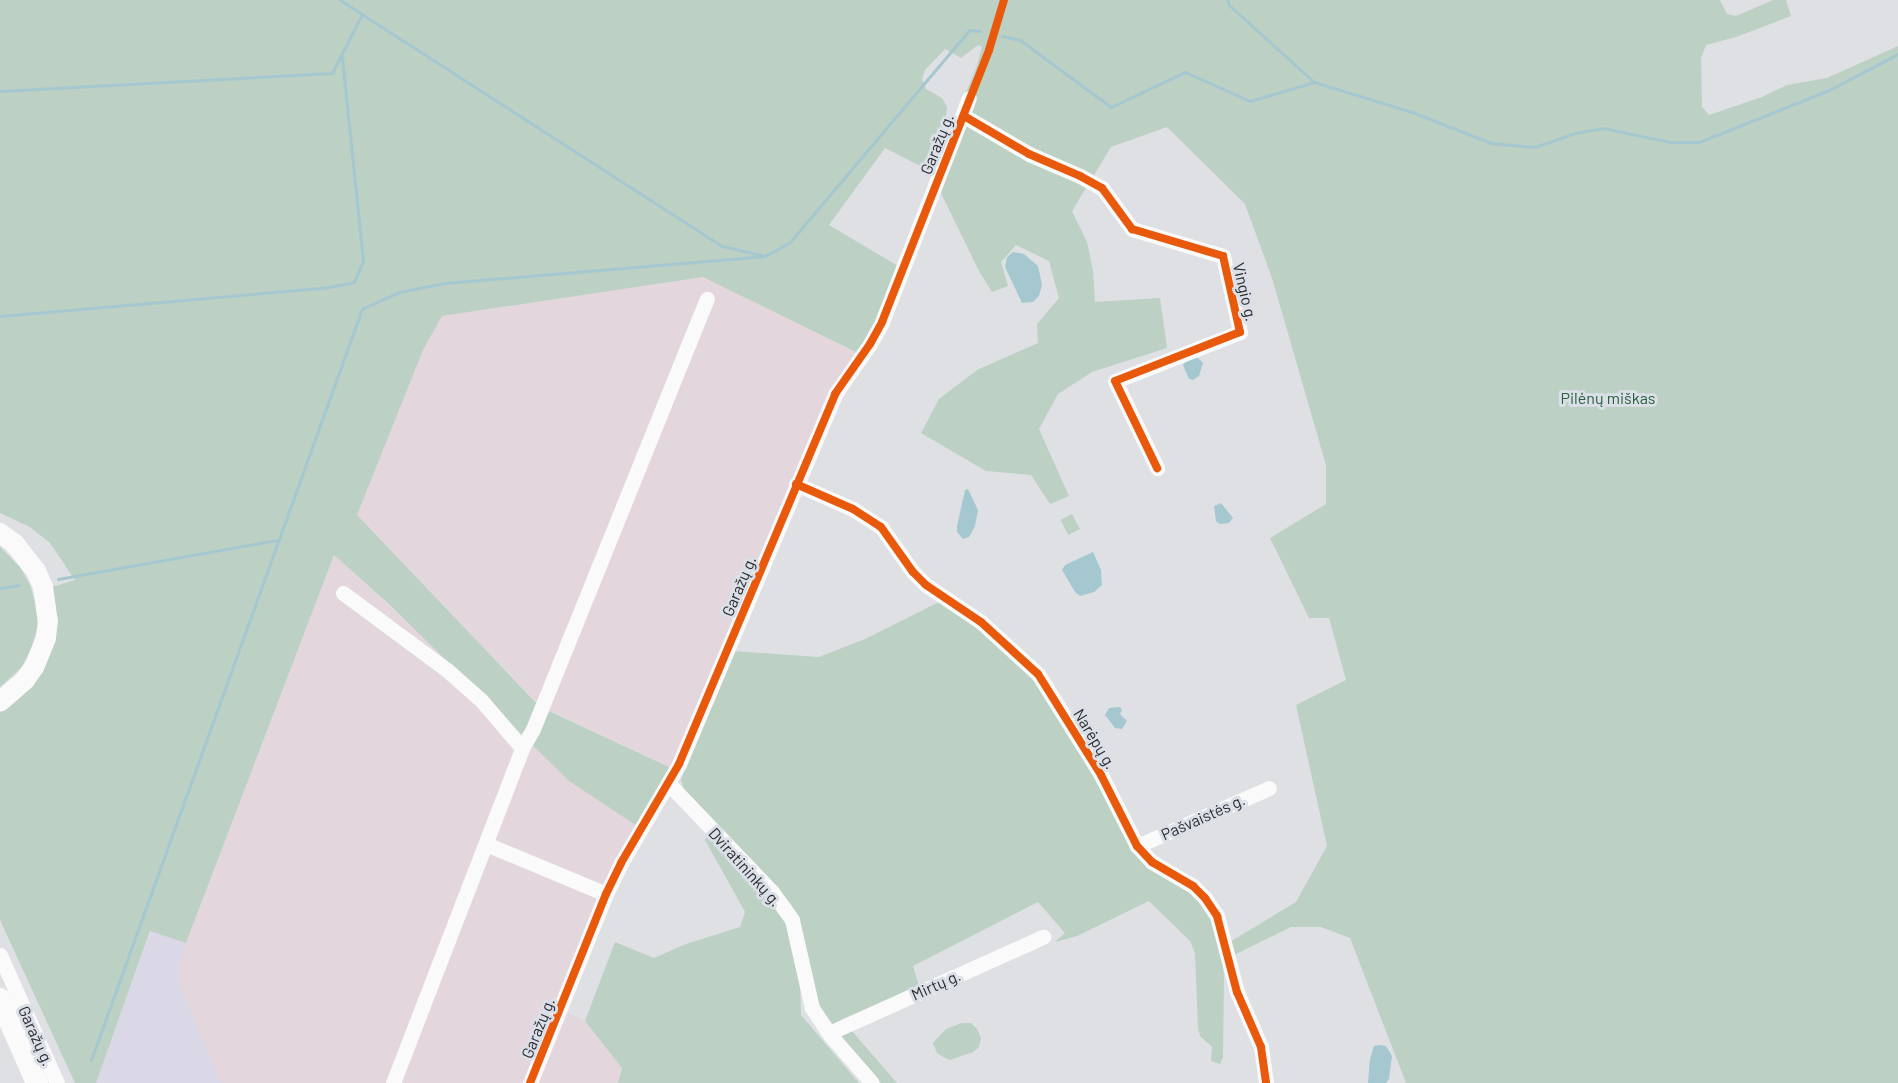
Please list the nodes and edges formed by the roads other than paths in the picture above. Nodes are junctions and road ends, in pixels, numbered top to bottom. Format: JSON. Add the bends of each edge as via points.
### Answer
{"nodes":[{"id":1,"x":969,"y":98,"type":"dead end"},
{"id":2,"x":964,"y":116,"type":"junction"},
{"id":3,"x":707,"y":299,"type":"dead end"},
{"id":4,"x":1157,"y":468,"type":"dead end"},
{"id":5,"x":796,"y":484,"type":"junction"},
{"id":6,"x":0,"y":533,"type":"edge"},
{"id":7,"x":343,"y":593,"type":"dead end"},
{"id":8,"x":0,"y":702,"type":"edge"},
{"id":9,"x":522,"y":748,"type":"junction"},
{"id":10,"x":668,"y":783,"type":"junction"},
{"id":11,"x":1269,"y":788,"type":"dead end"},
{"id":12,"x":486,"y":844,"type":"junction"},
{"id":13,"x":1137,"y":846,"type":"junction"},
{"id":14,"x":606,"y":894,"type":"junction"},
{"id":15,"x":1042,"y":937,"type":"dead end"},
{"id":16,"x":0,"y":955,"type":"edge"},
{"id":17,"x":0,"y":999,"type":"edge"},
{"id":18,"x":829,"y":1033,"type":"junction"},
{"id":19,"x":0,"y":1036,"type":"edge"},
{"id":20,"x":21,"y":1083,"type":"edge"},
{"id":21,"x":38,"y":1083,"type":"edge"},
{"id":22,"x":57,"y":1083,"type":"edge"},
{"id":23,"x":393,"y":1083,"type":"edge"},
{"id":24,"x":530,"y":1083,"type":"edge"},
{"id":25,"x":872,"y":1083,"type":"edge"},
{"id":26,"x":1266,"y":1083,"type":"edge"}],
"edges":[{"from":1,"to":2,"type":"street","name":"Garažų g."},
{"from":2,"to":4,"type":"street","name":"Vingio g.","via":[[1029,154],[1102,188],[1132,229],[1223,256],[1240,332],[1114,381]]},
{"from":2,"to":5,"type":"street","name":"Garažų g.","via":[[882,322],[835,394]]},
{"from":3,"to":9,"type":"street"},
{"from":5,"to":10,"type":"street","name":"Garažų g."},
{"from":5,"to":13,"type":"street","name":"Narėpų g.","via":[[853,509],[881,527],[926,585],[981,622],[1038,674],[1101,775]]},
{"from":6,"to":8,"type":"main road","via":[[14,543],[36,571],[43,586],[48,621],[46,638],[34,667]]},
{"from":7,"to":9,"type":"street","via":[[447,670],[481,700]]},
{"from":9,"to":12,"type":"street"},
{"from":10,"to":14,"type":"street","name":"Garažų g."},
{"from":10,"to":18,"type":"street","name":"Dviratininkų g.","via":[[772,892],[792,920],[812,1008]]},
{"from":11,"to":13,"type":"street","name":"Pašvaistės g."},
{"from":12,"to":14,"type":"street"},
{"from":12,"to":23,"type":"street"},
{"from":13,"to":26,"type":"street","name":"Narėpų g.","via":[[1152,862],[1193,886],[1216,915],[1237,992],[1261,1047]]},
{"from":14,"to":24,"type":"street","name":"Garažų g."},
{"from":15,"to":18,"type":"street","name":"Mirtų g."},
{"from":16,"to":22,"type":"street","name":"Garažų g."},
{"from":17,"to":21,"type":"highway"},
{"from":18,"to":25,"type":"street","name":"Dviratininkų g."},
{"from":19,"to":20,"type":"highway"}]}
